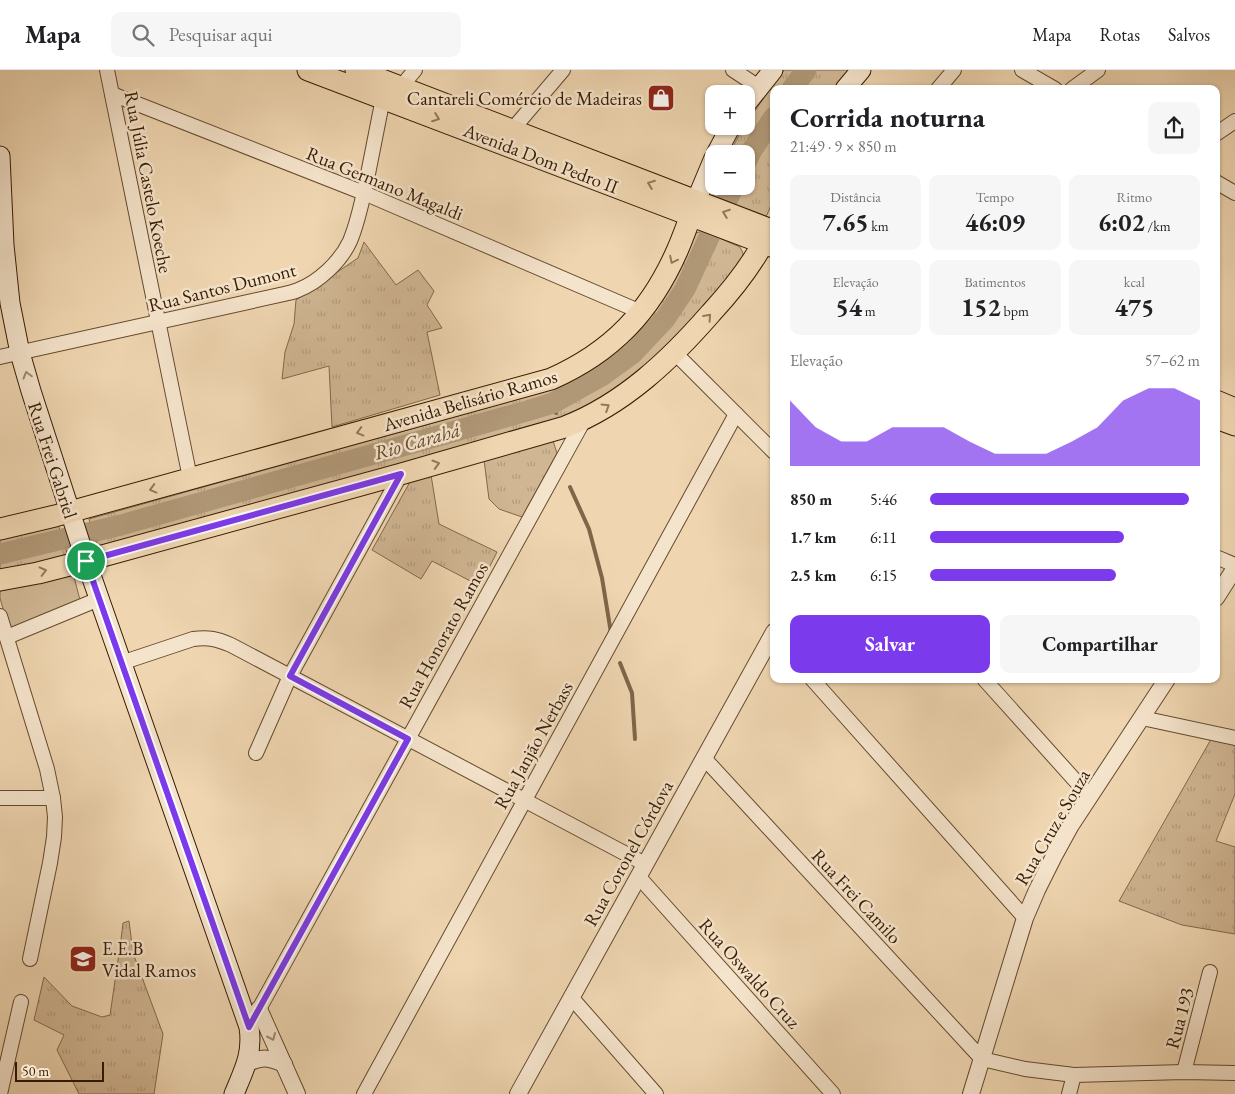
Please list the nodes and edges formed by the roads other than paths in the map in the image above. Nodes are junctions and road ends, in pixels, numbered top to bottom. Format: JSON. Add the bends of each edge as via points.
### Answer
{"nodes":[{"id":1,"x":107,"y":70,"type":"edge"},
{"id":2,"x":308,"y":70,"type":"edge"},
{"id":3,"x":356,"y":70,"type":"edge"},
{"id":4,"x":415,"y":70,"type":"edge"},
{"id":5,"x":563,"y":70,"type":"edge"},
{"id":6,"x":733,"y":70,"type":"edge"},
{"id":7,"x":773,"y":70,"type":"edge"},
{"id":8,"x":860,"y":70,"type":"edge"},
{"id":9,"x":954,"y":70,"type":"edge"},
{"id":10,"x":1022,"y":70,"type":"edge"},
{"id":11,"x":1098,"y":70,"type":"edge"},
{"id":12,"x":848,"y":85,"type":"edge"},
{"id":13,"x":941,"y":85,"type":"edge"},
{"id":14,"x":1048,"y":85,"type":"edge"},
{"id":15,"x":1077,"y":85,"type":"edge"},
{"id":16,"x":759,"y":87,"type":"junction"},
{"id":17,"x":755,"y":92,"type":"edge"},
{"id":18,"x":392,"y":93,"type":"junction"},
{"id":19,"x":112,"y":94,"type":"junction"},
{"id":20,"x":1235,"y":120,"type":"edge"},
{"id":21,"x":512,"y":130,"type":"junction"},
{"id":22,"x":1220,"y":131,"type":"edge"},
{"id":23,"x":0,"y":156,"type":"edge"},
{"id":24,"x":705,"y":178,"type":"edge"},
{"id":25,"x":1220,"y":184,"type":"edge"},
{"id":26,"x":364,"y":193,"type":"junction"},
{"id":27,"x":1235,"y":193,"type":"edge"},
{"id":28,"x":698,"y":210,"type":"junction"},
{"id":29,"x":770,"y":234,"type":"edge"},
{"id":30,"x":770,"y":236,"type":"edge"},
{"id":31,"x":2,"y":245,"type":"edge"},
{"id":32,"x":641,"y":312,"type":"junction"},
{"id":33,"x":159,"y":322,"type":"junction"},
{"id":34,"x":20,"y":352,"type":"junction"},
{"id":35,"x":675,"y":352,"type":"junction"},
{"id":36,"x":0,"y":357,"type":"edge"},
{"id":37,"x":1220,"y":403,"type":"edge"},
{"id":38,"x":1235,"y":409,"type":"edge"},
{"id":39,"x":736,"y":414,"type":"junction"},
{"id":40,"x":1220,"y":419,"type":"edge"},
{"id":41,"x":584,"y":420,"type":"junction"},
{"id":42,"x":1235,"y":425,"type":"edge"},
{"id":43,"x":770,"y":448,"type":"edge"},
{"id":44,"x":401,"y":474,"type":"junction"},
{"id":45,"x":190,"y":478,"type":"junction"},
{"id":46,"x":71,"y":517,"type":"junction"},
{"id":47,"x":0,"y":529,"type":"edge"},
{"id":48,"x":84,"y":556,"type":"junction"},
{"id":49,"x":1220,"y":559,"type":"edge"},
{"id":50,"x":1235,"y":566,"type":"edge"},
{"id":51,"x":0,"y":580,"type":"edge"},
{"id":52,"x":1220,"y":591,"type":"edge"},
{"id":53,"x":99,"y":599,"type":"junction"},
{"id":54,"x":0,"y":616,"type":"edge"},
{"id":55,"x":7,"y":637,"type":"junction"},
{"id":56,"x":770,"y":639,"type":"edge"},
{"id":57,"x":121,"y":663,"type":"junction"},
{"id":58,"x":290,"y":676,"type":"junction"},
{"id":59,"x":816,"y":683,"type":"edge"},
{"id":60,"x":988,"y":683,"type":"edge"},
{"id":61,"x":1164,"y":683,"type":"edge"},
{"id":62,"x":1142,"y":718,"type":"junction"},
{"id":63,"x":1235,"y":738,"type":"edge"},
{"id":64,"x":408,"y":739,"type":"junction"},
{"id":65,"x":256,"y":753,"type":"dead end"},
{"id":66,"x":704,"y":758,"type":"junction"},
{"id":67,"x":1090,"y":797,"type":"junction"},
{"id":68,"x":0,"y":798,"type":"edge"},
{"id":69,"x":53,"y":798,"type":"junction"},
{"id":70,"x":525,"y":800,"type":"junction"},
{"id":71,"x":642,"y":870,"type":"junction"},
{"id":72,"x":1025,"y":918,"type":"junction"},
{"id":73,"x":30,"y":959,"type":"dead end"},
{"id":74,"x":1210,"y":972,"type":"dead end"},
{"id":75,"x":571,"y":997,"type":"junction"},
{"id":76,"x":20,"y":1002,"type":"dead end"},
{"id":77,"x":259,"y":1010,"type":"junction"},
{"id":78,"x":249,"y":1027,"type":"junction"},
{"id":79,"x":982,"y":1059,"type":"junction"},
{"id":80,"x":248,"y":1063,"type":"junction"},
{"id":81,"x":284,"y":1064,"type":"junction"},
{"id":82,"x":1184,"y":1072,"type":"junction"},
{"id":83,"x":1235,"y":1073,"type":"edge"},
{"id":84,"x":1074,"y":1074,"type":"junction"},
{"id":85,"x":0,"y":1094,"type":"edge"},
{"id":86,"x":234,"y":1094,"type":"edge"},
{"id":87,"x":297,"y":1094,"type":"edge"},
{"id":88,"x":364,"y":1094,"type":"edge"},
{"id":89,"x":518,"y":1094,"type":"edge"},
{"id":90,"x":656,"y":1094,"type":"edge"},
{"id":91,"x":833,"y":1094,"type":"edge"},
{"id":92,"x":971,"y":1094,"type":"edge"},
{"id":93,"x":1069,"y":1094,"type":"edge"}],
"edges":[{"from":1,"to":19,"type":"street","name":"Rua Júlia Castelo Koeche"},
{"from":2,"to":18,"type":"main road","name":"Avenida Dom Pedro II"},
{"from":3,"to":18,"type":"main road","name":"Avenida Dom Pedro II"},
{"from":4,"to":18,"type":"street"},
{"from":5,"to":21,"type":"street"},
{"from":6,"to":16,"type":"street"},
{"from":7,"to":16,"type":"main road"},
{"from":8,"to":12,"type":"main road"},
{"from":9,"to":13,"type":"street"},
{"from":10,"to":14,"type":"street"},
{"from":11,"to":15,"type":"street"},
{"from":16,"to":17,"type":"main road"},
{"from":18,"to":21,"type":"main road","name":"Avenida Dom Pedro II"},
{"from":18,"to":26,"type":"street","name":"Rua Santos Dumont"},
{"from":18,"to":28,"type":"main road","name":"Avenida Dom Pedro II","one_way":true},
{"from":19,"to":26,"type":"street","name":"Rua Germano Magaldi"},
{"from":19,"to":33,"type":"street","name":"Rua Júlia Castelo Koeche"},
{"from":20,"to":22,"type":"street"},
{"from":28,"to":21,"type":"main road","name":"Avenida Dom Pedro II","one_way":true},
{"from":23,"to":31,"type":"main road","name":"Rua Frei Gabriel"},
{"from":24,"to":28,"type":"main road","name":"Avenida Belisário Ramos"},
{"from":25,"to":27,"type":"street"},
{"from":26,"to":32,"type":"street","name":"Rua Germano Magaldi"},
{"from":26,"to":33,"type":"street","name":"Rua Santos Dumont","via":[[350,241],[340,257],[312,282],[284,294]]},
{"from":28,"to":29,"type":"main road","name":"Avenida Dom Pedro II","via":[[744,228]]},
{"from":28,"to":32,"type":"main road","name":"Avenida Belisário Ramos","one_way":true,"via":[[666,274]]},
{"from":35,"to":30,"type":"main road","one_way":true,"via":[[724,299]]},
{"from":31,"to":34,"type":"main road","name":"Rua Frei Gabriel"},
{"from":32,"to":45,"type":"main road","name":"Avenida Belisário Ramos","one_way":true,"via":[[607,346],[551,379]]},
{"from":33,"to":34,"type":"street","name":"Rua Santos Dumont"},
{"from":33,"to":45,"type":"street","name":"Rua Júlia Castelo Koeche"},
{"from":34,"to":36,"type":"street","name":"Rua Santos Dumont"},
{"from":46,"to":34,"type":"main road","name":"Rua Frei Gabriel","one_way":true},
{"from":35,"to":39,"type":"street"},
{"from":41,"to":35,"type":"main road","one_way":true,"via":[[626,394]]},
{"from":37,"to":38,"type":"main road"},
{"from":39,"to":43,"type":"street"},
{"from":39,"to":70,"type":"street","name":"Rua Janjão Nerbass"},
{"from":40,"to":42,"type":"main road"},
{"from":44,"to":41,"type":"main road","one_way":true},
{"from":41,"to":64,"type":"street","name":"Rua Honorato Ramos"},
{"from":44,"to":48,"type":"main road"},
{"from":44,"to":58,"type":"street"},
{"from":45,"to":46,"type":"main road","name":"Avenida Belisário Ramos","one_way":true},
{"from":46,"to":47,"type":"main road","name":"Avenida Belisário Ramos"},
{"from":46,"to":48,"type":"main road","name":"Rua Frei Gabriel"},
{"from":51,"to":48,"type":"main road","one_way":true,"via":[[38,573]]},
{"from":48,"to":53,"type":"main road","name":"Rua Frei Gabriel"},
{"from":49,"to":50,"type":"street"},
{"from":50,"to":52,"type":"street"},
{"from":53,"to":55,"type":"street"},
{"from":53,"to":57,"type":"main road","name":"Rua Frei Gabriel"},
{"from":54,"to":55,"type":"street"},
{"from":55,"to":69,"type":"street"},
{"from":56,"to":66,"type":"street","name":"Rua Coronel Córdova"},
{"from":57,"to":58,"type":"street","name":"Rua Oswaldo Cruz","via":[[193,639],[206,638],[232,645]]},
{"from":57,"to":78,"type":"main road","name":"Rua Frei Gabriel"},
{"from":58,"to":64,"type":"street","name":"Rua Oswaldo Cruz"},
{"from":58,"to":65,"type":"street"},
{"from":59,"to":72,"type":"street"},
{"from":60,"to":67,"type":"street"},
{"from":61,"to":62,"type":"street","name":"Rua Cruz e Souza"},
{"from":62,"to":63,"type":"street"},
{"from":62,"to":67,"type":"street","name":"Rua Cruz e Souza"},
{"from":64,"to":70,"type":"street","name":"Rua Oswaldo Cruz"},
{"from":64,"to":77,"type":"street","name":"Rua Honorato Ramos"},
{"from":66,"to":71,"type":"street","name":"Rua Coronel Córdova"},
{"from":66,"to":79,"type":"street","name":"Rua Frei Camilo"},
{"from":67,"to":72,"type":"street","name":"Rua Cruz e Souza","via":[[1054,856]]},
{"from":68,"to":69,"type":"street"},
{"from":69,"to":73,"type":"street","via":[[55,817],[51,854]]},
{"from":70,"to":71,"type":"street","name":"Rua Oswaldo Cruz"},
{"from":70,"to":88,"type":"street","name":"Rua Janjão Nerbass"},
{"from":71,"to":75,"type":"street","name":"Rua Coronel Córdova"},
{"from":71,"to":91,"type":"street","name":"Rua Oswaldo Cruz"},
{"from":72,"to":79,"type":"street","name":"Rua Cruz e Souza"},
{"from":74,"to":82,"type":"street","name":"Rua 193"},
{"from":75,"to":89,"type":"street","name":"Rua Coronel Córdova"},
{"from":75,"to":90,"type":"street"},
{"from":76,"to":85,"type":"street"},
{"from":77,"to":78,"type":"street","name":"Rua Honorato Ramos"},
{"from":77,"to":81,"type":"street","one_way":true},
{"from":78,"to":80,"type":"main road","name":"Rua Frei Gabriel"},
{"from":79,"to":84,"type":"street","via":[[1025,1069]]},
{"from":79,"to":92,"type":"street","name":"Rua Cruz e Souza"},
{"from":80,"to":81,"type":"street","via":[[257,1058],[267,1058]]},
{"from":80,"to":86,"type":"main road","name":"Rua Frei Gabriel"},
{"from":81,"to":87,"type":"street"},
{"from":82,"to":83,"type":"street"},
{"from":82,"to":84,"type":"street"},
{"from":84,"to":93,"type":"street"}]}
